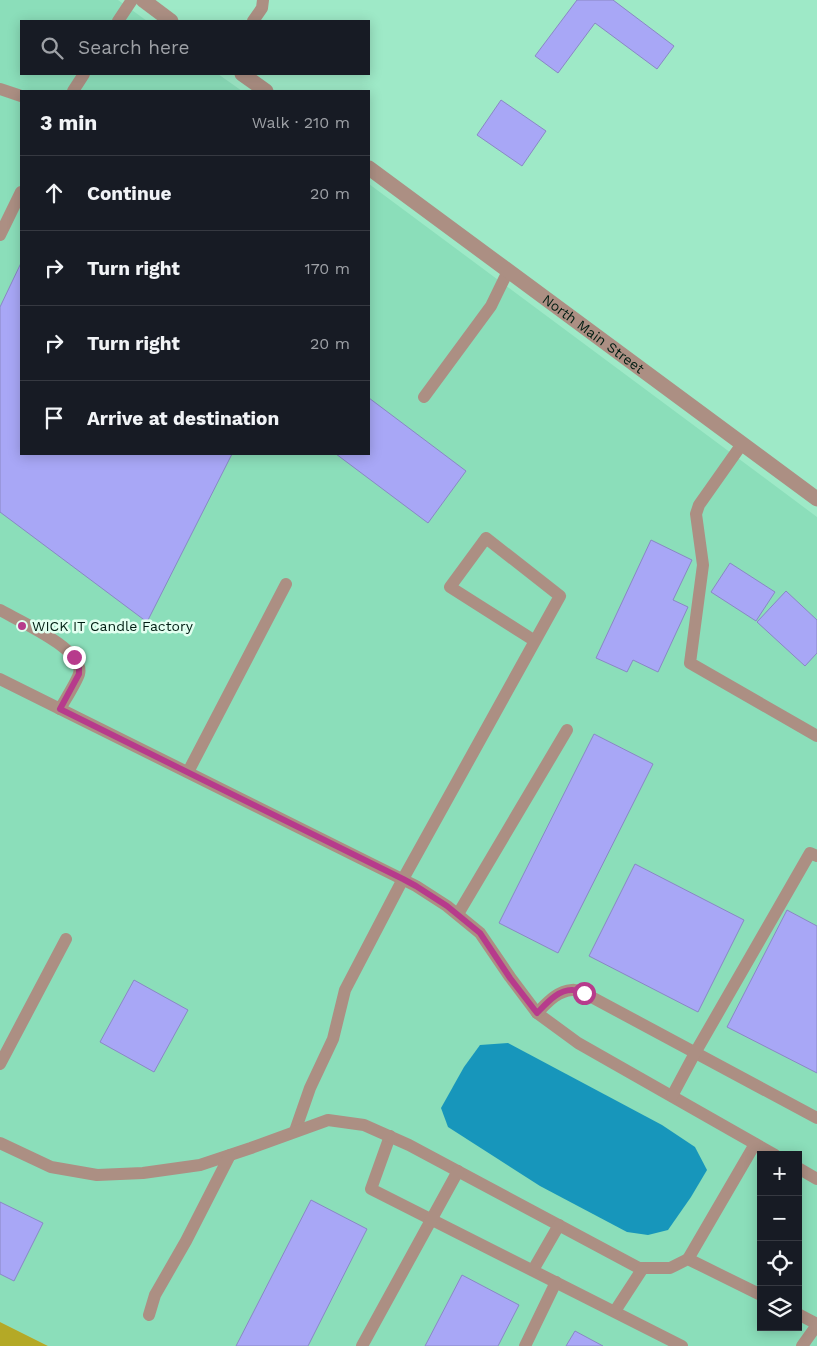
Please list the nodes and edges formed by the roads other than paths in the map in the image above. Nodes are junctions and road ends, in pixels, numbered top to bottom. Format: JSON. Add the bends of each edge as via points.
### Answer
{"nodes":[{"id":1,"x":132,"y":0,"type":"edge"},
{"id":2,"x":143,"y":0,"type":"edge"},
{"id":3,"x":263,"y":0,"type":"edge"},
{"id":4,"x":119,"y":20,"type":"edge"},
{"id":5,"x":170,"y":20,"type":"edge"},
{"id":6,"x":254,"y":20,"type":"edge"},
{"id":7,"x":83,"y":75,"type":"edge"},
{"id":8,"x":243,"y":75,"type":"edge"},
{"id":9,"x":0,"y":89,"type":"edge"},
{"id":10,"x":74,"y":90,"type":"edge"},
{"id":11,"x":265,"y":90,"type":"edge"},
{"id":12,"x":20,"y":96,"type":"edge"},
{"id":13,"x":370,"y":169,"type":"edge"},
{"id":14,"x":20,"y":194,"type":"edge"},
{"id":15,"x":0,"y":235,"type":"edge"},
{"id":16,"x":508,"y":271,"type":"junction"},
{"id":17,"x":424,"y":397,"type":"dead end"},
{"id":18,"x":742,"y":444,"type":"junction"},
{"id":19,"x":817,"y":499,"type":"edge"},
{"id":20,"x":286,"y":584,"type":"dead end"},
{"id":21,"x":1,"y":614,"type":"edge"},
{"id":22,"x":535,"y":641,"type":"junction"},
{"id":23,"x":0,"y":679,"type":"edge"},
{"id":24,"x":60,"y":709,"type":"junction"},
{"id":25,"x":567,"y":730,"type":"dead end"},
{"id":26,"x":817,"y":736,"type":"edge"},
{"id":27,"x":188,"y":772,"type":"junction"},
{"id":28,"x":817,"y":856,"type":"edge"},
{"id":29,"x":403,"y":879,"type":"junction"},
{"id":30,"x":458,"y":914,"type":"junction"},
{"id":31,"x":66,"y":939,"type":"dead end"},
{"id":32,"x":537,"y":1013,"type":"junction"},
{"id":33,"x":695,"y":1053,"type":"junction"},
{"id":34,"x":0,"y":1064,"type":"edge"},
{"id":35,"x":672,"y":1096,"type":"junction"},
{"id":36,"x":817,"y":1118,"type":"edge"},
{"id":37,"x":295,"y":1131,"type":"junction"},
{"id":38,"x":390,"y":1136,"type":"junction"},
{"id":39,"x":0,"y":1143,"type":"edge"},
{"id":40,"x":755,"y":1144,"type":"junction"},
{"id":41,"x":768,"y":1151,"type":"edge"},
{"id":42,"x":230,"y":1155,"type":"junction"},
{"id":43,"x":802,"y":1170,"type":"edge"},
{"id":44,"x":458,"y":1172,"type":"junction"},
{"id":45,"x":817,"y":1179,"type":"edge"},
{"id":46,"x":431,"y":1219,"type":"junction"},
{"id":47,"x":559,"y":1225,"type":"junction"},
{"id":48,"x":688,"y":1259,"type":"junction"},
{"id":49,"x":643,"y":1268,"type":"junction"},
{"id":50,"x":534,"y":1270,"type":"junction"},
{"id":51,"x":556,"y":1282,"type":"junction"},
{"id":52,"x":757,"y":1294,"type":"edge"},
{"id":53,"x":615,"y":1311,"type":"junction"},
{"id":54,"x":148,"y":1315,"type":"dead end"},
{"id":55,"x":802,"y":1316,"type":"edge"},
{"id":56,"x":817,"y":1324,"type":"edge"},
{"id":57,"x":679,"y":1345,"type":"edge"},
{"id":58,"x":362,"y":1346,"type":"edge"},
{"id":59,"x":525,"y":1346,"type":"edge"},
{"id":60,"x":802,"y":1346,"type":"edge"}],
"edges":[{"from":1,"to":4,"type":"lane"},
{"from":2,"to":5,"type":"street"},
{"from":3,"to":6,"type":"lane"},
{"from":7,"to":10,"type":"lane"},
{"from":8,"to":11,"type":"street"},
{"from":9,"to":12,"type":"lane"},
{"from":13,"to":16,"type":"street","name":"North Main Street"},
{"from":14,"to":15,"type":"lane"},
{"from":16,"to":17,"type":"lane","via":[[491,306]]},
{"from":16,"to":18,"type":"street","name":"North Main Street"},
{"from":18,"to":19,"type":"street","name":"North Main Street"},
{"from":18,"to":26,"type":"lane","via":[[696,514],[702,566],[690,663]]},
{"from":20,"to":27,"type":"lane"},
{"from":21,"to":24,"type":"lane","via":[[53,639],[74,657],[79,674]]},
{"from":22,"to":22,"type":"lane","via":[[560,596],[486,538],[450,586]]},
{"from":22,"to":29,"type":"lane"},
{"from":23,"to":24,"type":"lane"},
{"from":24,"to":27,"type":"lane"},
{"from":25,"to":30,"type":"lane"},
{"from":27,"to":29,"type":"lane"},
{"from":28,"to":33,"type":"lane","via":[[810,853]]},
{"from":29,"to":30,"type":"lane"},
{"from":29,"to":37,"type":"lane","via":[[345,990],[333,1039],[310,1088]]},
{"from":30,"to":32,"type":"lane","via":[[480,933]]},
{"from":31,"to":34,"type":"lane"},
{"from":32,"to":33,"type":"lane","via":[[552,997],[573,990]]},
{"from":32,"to":35,"type":"lane","via":[[578,1043]]},
{"from":33,"to":35,"type":"lane"},
{"from":33,"to":36,"type":"lane"},
{"from":35,"to":40,"type":"lane"},
{"from":37,"to":38,"type":"lane","via":[[328,1120],[364,1125]]},
{"from":37,"to":42,"type":"lane"},
{"from":38,"to":44,"type":"lane"},
{"from":38,"to":46,"type":"lane","via":[[371,1189]]},
{"from":39,"to":42,"type":"lane","via":[[51,1167],[97,1175],[200,1165]]},
{"from":40,"to":41,"type":"lane"},
{"from":40,"to":48,"type":"lane"},
{"from":42,"to":54,"type":"lane","via":[[154,1295]]},
{"from":43,"to":45,"type":"lane"},
{"from":44,"to":46,"type":"lane"},
{"from":44,"to":47,"type":"lane"},
{"from":46,"to":50,"type":"lane"},
{"from":46,"to":58,"type":"lane"},
{"from":47,"to":49,"type":"lane"},
{"from":47,"to":50,"type":"lane"},
{"from":48,"to":49,"type":"lane","via":[[670,1268]]},
{"from":48,"to":52,"type":"lane"},
{"from":49,"to":53,"type":"lane"},
{"from":50,"to":51,"type":"lane"},
{"from":51,"to":53,"type":"lane"},
{"from":51,"to":59,"type":"lane"},
{"from":53,"to":57,"type":"lane"},
{"from":55,"to":56,"type":"lane"},
{"from":56,"to":60,"type":"lane"}]}
